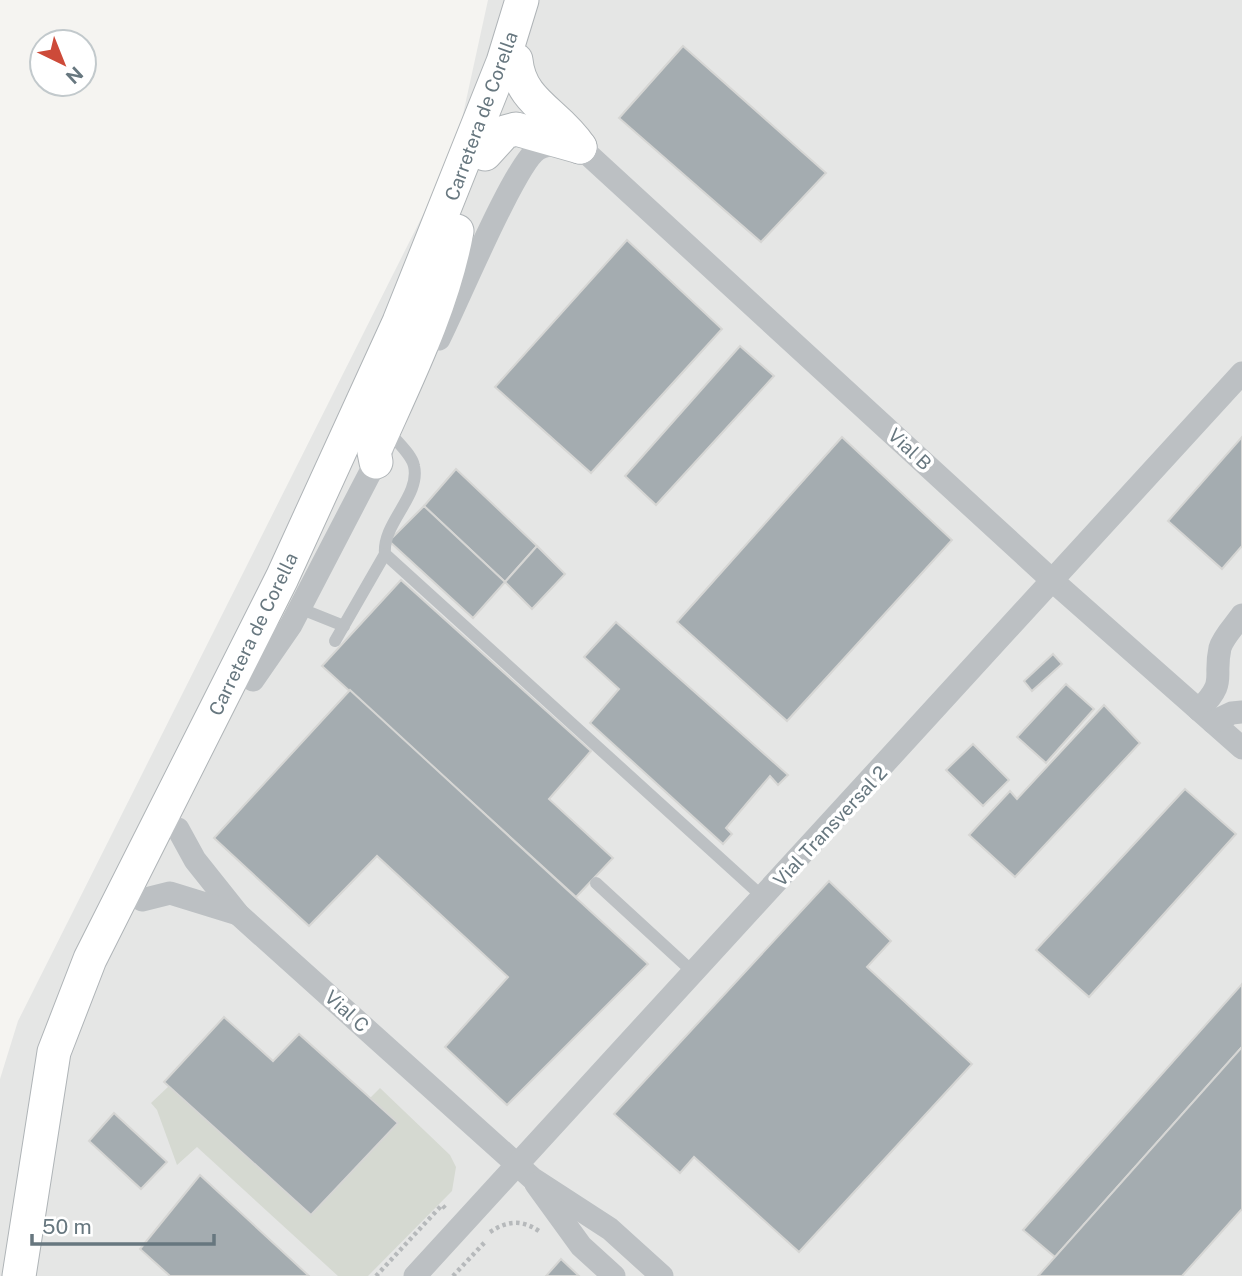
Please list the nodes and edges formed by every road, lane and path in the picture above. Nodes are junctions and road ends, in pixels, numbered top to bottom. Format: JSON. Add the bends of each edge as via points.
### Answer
{"nodes":[{"id":1,"x":522,"y":0,"type":"edge"},
{"id":2,"x":534,"y":0,"type":"edge"},
{"id":3,"x":516,"y":60,"type":"junction"},
{"id":4,"x":580,"y":147,"type":"junction"},
{"id":5,"x":485,"y":155,"type":"junction"},
{"id":6,"x":457,"y":231,"type":"junction"},
{"id":7,"x":1242,"y":373,"type":"edge"},
{"id":8,"x":383,"y":448,"type":"junction"},
{"id":9,"x":384,"y":554,"type":"junction"},
{"id":10,"x":1054,"y":582,"type":"junction"},
{"id":11,"x":299,"y":608,"type":"junction"},
{"id":12,"x":1242,"y":615,"type":"edge"},
{"id":13,"x":344,"y":626,"type":"junction"},
{"id":14,"x":335,"y":641,"type":"dead end"},
{"id":15,"x":253,"y":680,"type":"junction"},
{"id":16,"x":1242,"y":712,"type":"edge"},
{"id":17,"x":1206,"y":716,"type":"junction"},
{"id":18,"x":1242,"y":748,"type":"edge"},
{"id":19,"x":178,"y":829,"type":"junction"},
{"id":20,"x":596,"y":883,"type":"dead end"},
{"id":21,"x":764,"y":898,"type":"junction"},
{"id":22,"x":142,"y":900,"type":"junction"},
{"id":23,"x":238,"y":914,"type":"junction"},
{"id":24,"x":694,"y":974,"type":"junction"},
{"id":25,"x":525,"y":1172,"type":"junction"},
{"id":26,"x":463,"y":1225,"type":"junction"},
{"id":27,"x":547,"y":1238,"type":"dead end"},
{"id":28,"x":485,"y":1242,"type":"dead end"},
{"id":29,"x":19,"y":1276,"type":"edge"},
{"id":30,"x":41,"y":1276,"type":"edge"},
{"id":31,"x":376,"y":1276,"type":"edge"},
{"id":32,"x":415,"y":1276,"type":"edge"},
{"id":33,"x":453,"y":1276,"type":"edge"},
{"id":34,"x":614,"y":1276,"type":"edge"},
{"id":35,"x":662,"y":1276,"type":"edge"}],
"edges":[{"from":1,"to":29,"type":"main road","name":"Carretera de Corella","via":[[503,62],[399,322],[282,578],[90,959],[54,1052]]},
{"from":2,"to":3,"type":"main road","name":"Carretera de Corella"},
{"from":3,"to":4,"type":"main road","via":[[523,90],[564,125]]},
{"from":3,"to":5,"type":"main road","name":"Carretera de Corella"},
{"from":4,"to":5,"type":"main road","via":[[516,129],[505,132]]},
{"from":4,"to":8,"type":"street","name":"Carretera de Corella","via":[[552,144],[536,151],[525,166]]},
{"from":4,"to":10,"type":"street","name":"Vial B"},
{"from":5,"to":6,"type":"main road","name":"Carretera de Corella"},
{"from":6,"to":8,"type":"main road","via":[[438,301],[374,452]]},
{"from":6,"to":15,"type":"main road","name":"Carretera de Corella","via":[[372,434]]},
{"from":7,"to":10,"type":"street","name":"Vial Transversal 2"},
{"from":8,"to":9,"type":"lane","via":[[414,463],[415,479],[383,541]]},
{"from":8,"to":11,"type":"street","name":"Carretera de Corella"},
{"from":9,"to":13,"type":"lane"},
{"from":9,"to":21,"type":"lane"},
{"from":10,"to":17,"type":"street","name":"Vial B"},
{"from":10,"to":21,"type":"street","name":"Vial Transversal 2"},
{"from":11,"to":13,"type":"lane"},
{"from":11,"to":15,"type":"street","name":"Carretera de Corella"},
{"from":12,"to":17,"type":"street","via":[[1220,647],[1220,679]]},
{"from":13,"to":14,"type":"lane"},
{"from":15,"to":19,"type":"main road","name":"Carretera de Corella"},
{"from":16,"to":17,"type":"street"},
{"from":17,"to":18,"type":"street","name":"Vial B"},
{"from":19,"to":22,"type":"main road","name":"Carretera de Corella"},
{"from":19,"to":23,"type":"street","name":"Vial C","via":[[195,860]]},
{"from":20,"to":24,"type":"lane"},
{"from":21,"to":24,"type":"street","name":"Vial Transversal 2"},
{"from":22,"to":23,"type":"street","via":[[170,893]]},
{"from":22,"to":30,"type":"main road","name":"Carretera de Corella","via":[[79,1036]]},
{"from":23,"to":25,"type":"street","name":"Vial C"},
{"from":24,"to":25,"type":"street","name":"Vial Transversal 2"},
{"from":25,"to":26,"type":"street","name":"Vial Transversal 2"},
{"from":25,"to":34,"type":"street","name":"Vial C","via":[[581,1246]]},
{"from":25,"to":35,"type":"street","name":"Vial C","via":[[610,1228]]},
{"from":26,"to":27,"type":"path","via":[[480,1241],[512,1222],[530,1225]]},
{"from":26,"to":31,"type":"path","via":[[442,1205]]},
{"from":26,"to":32,"type":"street","name":"Vial Transversal 2"},
{"from":28,"to":33,"type":"path"}]}
